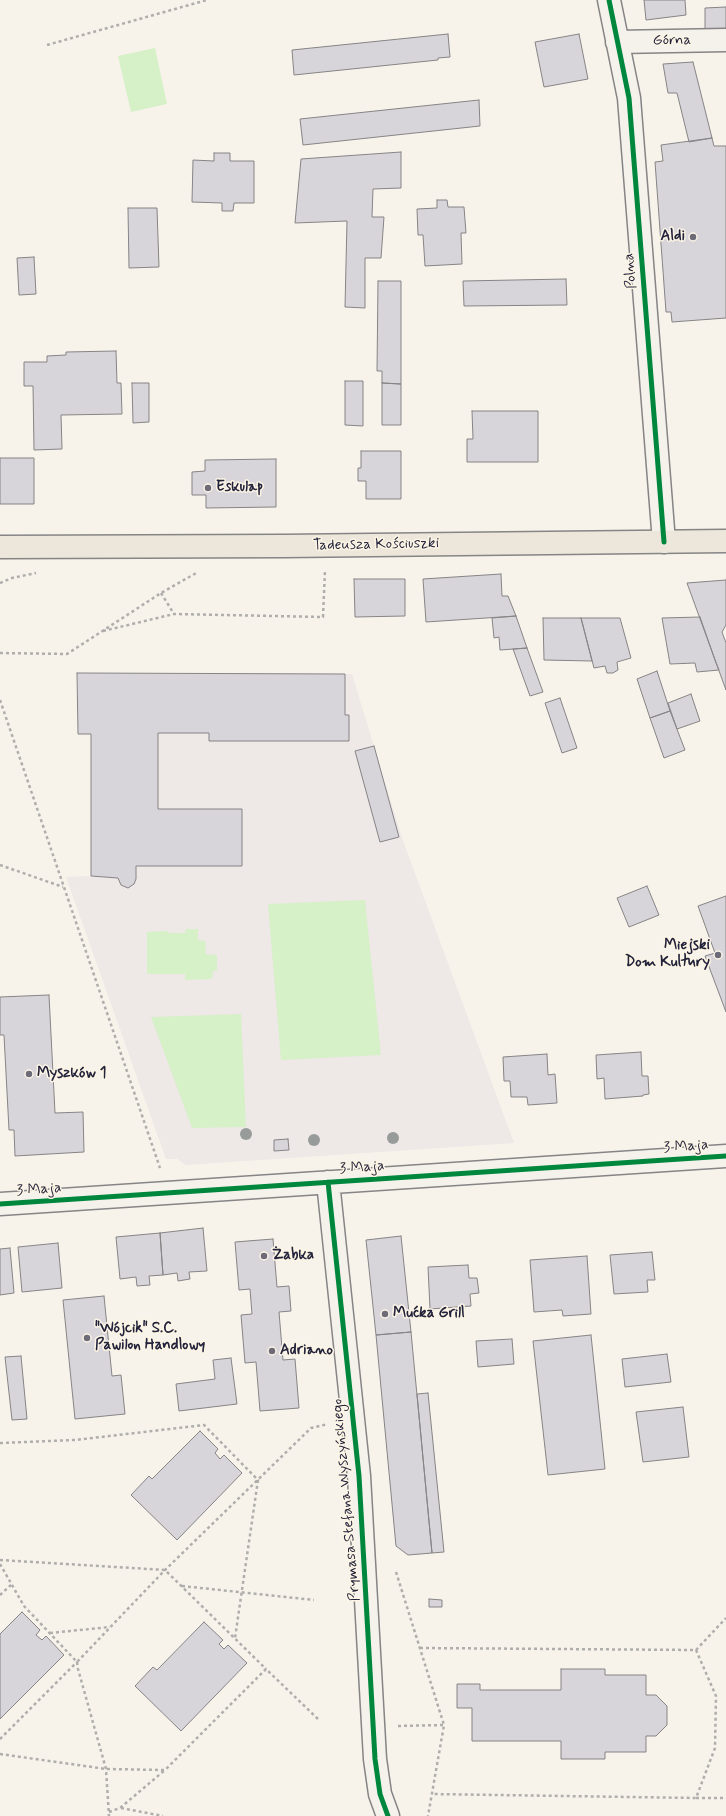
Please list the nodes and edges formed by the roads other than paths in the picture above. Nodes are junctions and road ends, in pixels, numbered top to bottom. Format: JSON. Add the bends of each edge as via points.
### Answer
{"nodes":[{"id":1,"x":609,"y":0,"type":"edge"},
{"id":2,"x":726,"y":40,"type":"edge"},
{"id":3,"x":618,"y":42,"type":"junction"},
{"id":4,"x":726,"y":541,"type":"edge"},
{"id":5,"x":664,"y":542,"type":"junction"},
{"id":6,"x":0,"y":547,"type":"edge"},
{"id":7,"x":27,"y":548,"type":"junction"},
{"id":8,"x":0,"y":555,"type":"edge"},
{"id":9,"x":726,"y":1156,"type":"edge"},
{"id":10,"x":328,"y":1182,"type":"junction"},
{"id":11,"x":0,"y":1204,"type":"edge"},
{"id":12,"x":388,"y":1816,"type":"edge"}],
"edges":[{"from":1,"to":3,"type":"street","name":"Polna"},
{"from":2,"to":3,"type":"street","name":"Górna"},
{"from":3,"to":5,"type":"street","name":"Polna","via":[[629,98]]},
{"from":4,"to":5,"type":"main road","name":"Tadeusza Kościuszki"},
{"from":5,"to":7,"type":"main road","name":"Tadeusza Kościuszki"},
{"from":6,"to":7,"type":"main road","name":"Tadeusza Kościuszki"},
{"from":7,"to":8,"type":"main road","name":"Tadeusza Kościuszki"},
{"from":9,"to":10,"type":"street","name":"3 Maja"},
{"from":10,"to":11,"type":"street","name":"3 Maja"},
{"from":10,"to":12,"type":"street","name":"Prymasa Stefana Wyszyńskiego","via":[[359,1476],[366,1572],[372,1727],[380,1794]]}]}
